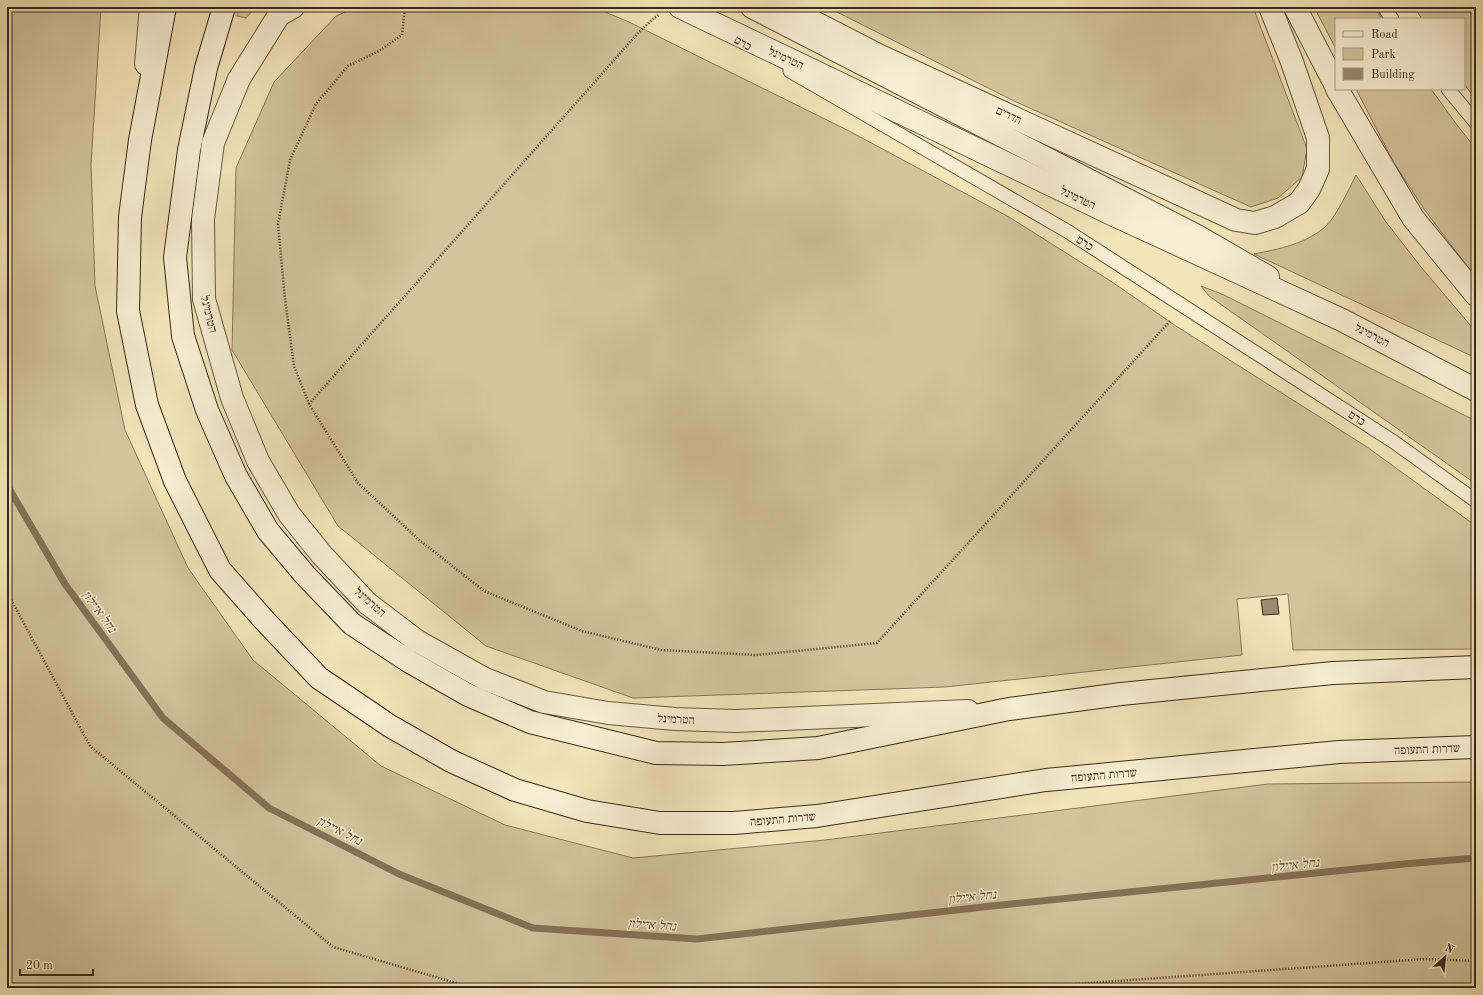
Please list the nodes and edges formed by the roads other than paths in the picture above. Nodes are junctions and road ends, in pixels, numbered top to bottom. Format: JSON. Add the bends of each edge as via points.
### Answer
{"nodes":[{"id":1,"x":151,"y":7,"type":"edge"},
{"id":2,"x":165,"y":7,"type":"edge"},
{"id":3,"x":224,"y":7,"type":"edge"},
{"id":4,"x":293,"y":7,"type":"edge"},
{"id":5,"x":752,"y":7,"type":"edge"},
{"id":6,"x":785,"y":7,"type":"edge"},
{"id":7,"x":1270,"y":7,"type":"edge"},
{"id":8,"x":1294,"y":7,"type":"edge"},
{"id":9,"x":1384,"y":7,"type":"edge"},
{"id":10,"x":673,"y":9,"type":"edge"},
{"id":11,"x":1391,"y":18,"type":"edge"},
{"id":12,"x":1335,"y":84,"type":"edge"},
{"id":13,"x":1338,"y":90,"type":"edge"},
{"id":14,"x":1449,"y":90,"type":"edge"},
{"id":15,"x":1476,"y":123,"type":"edge"},
{"id":16,"x":140,"y":140,"type":"junction"},
{"id":17,"x":1476,"y":296,"type":"edge"},
{"id":18,"x":1342,"y":320,"type":"junction"},
{"id":19,"x":1476,"y":390,"type":"edge"},
{"id":20,"x":1476,"y":501,"type":"edge"},
{"id":21,"x":1476,"y":668,"type":"edge"},
{"id":22,"x":1009,"y":709,"type":"junction"},
{"id":23,"x":1476,"y":747,"type":"edge"}],
"edges":[{"from":1,"to":16,"type":"street"},
{"from":2,"to":16,"type":"street"},
{"from":3,"to":22,"type":"street","via":[[206,68],[189,150],[175,257],[183,336],[207,410],[236,476],[252,504],[268,531],[305,575],[352,624],[410,662],[468,695],[530,722],[656,753],[723,754],[818,748]]},
{"from":4,"to":22,"type":"street","name":"הטרמינל","via":[[279,15],[239,79],[213,143],[203,220],[204,299],[232,398],[258,461],[289,514],[322,555],[367,603],[417,641],[485,679],[544,702],[608,713],[736,721]]},
{"from":5,"to":18,"type":"street","via":[[1197,236]]},
{"from":6,"to":7,"type":"street","name":"הדרים","via":[[878,54],[1236,220],[1255,223],[1275,217],[1299,203],[1318,169],[1318,138]]},
{"from":8,"to":12,"type":"street"},
{"from":9,"to":11,"type":"lane"},
{"from":10,"to":18,"type":"street","name":"הטרמינל"},
{"from":10,"to":20,"type":"lane","name":"כרם","via":[[942,158],[1067,231],[1394,442]]},
{"from":13,"to":17,"type":"street","via":[[1412,218]]},
{"from":14,"to":15,"type":"lane"},
{"from":16,"to":23,"type":"street","name":"שדרות התעופה","via":[[130,217],[128,311],[147,405],[175,481],[199,530],[220,570],[319,678],[390,726],[451,761],[515,790],[587,810],[660,823],[734,823],[817,816],[1046,780],[1339,752]]},
{"from":18,"to":19,"type":"street","name":"הטרמינל"},
{"from":21,"to":22,"type":"street","via":[[1333,673],[1121,694]]}]}
